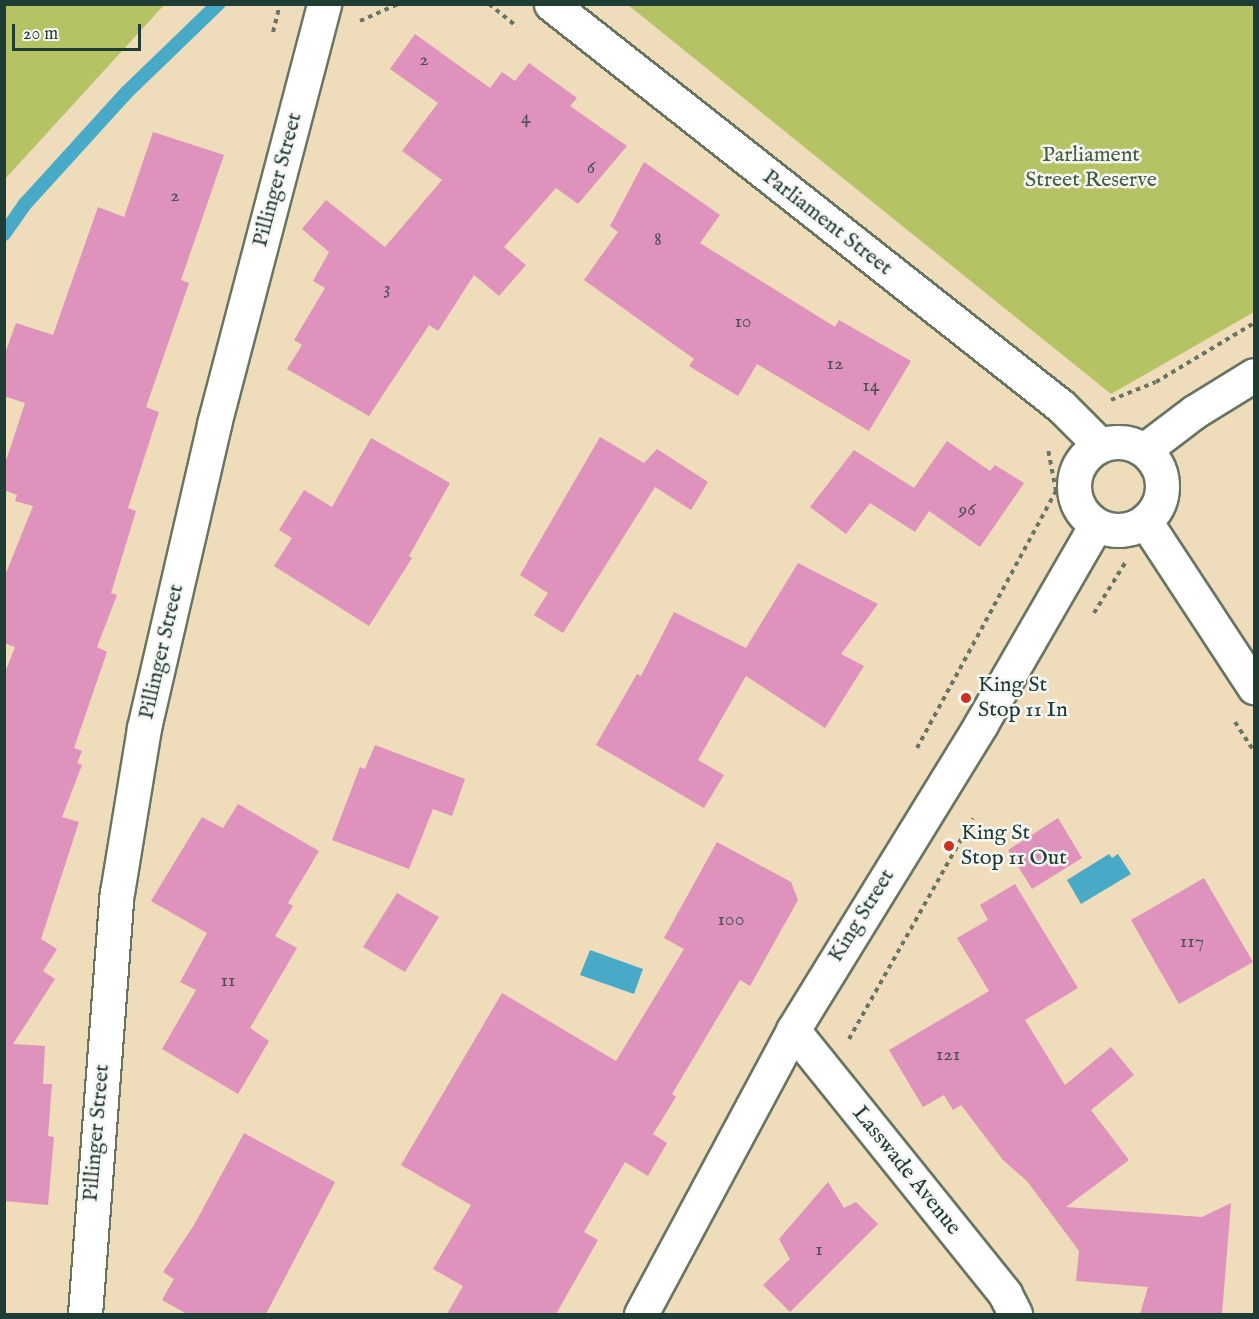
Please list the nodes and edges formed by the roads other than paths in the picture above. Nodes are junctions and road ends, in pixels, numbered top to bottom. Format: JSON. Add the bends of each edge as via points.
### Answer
{"nodes":[{"id":1,"x":324,"y":4,"type":"edge"},
{"id":2,"x":551,"y":4,"type":"edge"},
{"id":3,"x":1254,"y":375,"type":"edge"},
{"id":4,"x":1100,"y":445,"type":"junction"},
{"id":5,"x":1144,"y":450,"type":"junction"},
{"id":6,"x":1145,"y":521,"type":"junction"},
{"id":7,"x":1096,"y":525,"type":"junction"},
{"id":8,"x":1254,"y":687,"type":"edge"},
{"id":9,"x":793,"y":1030,"type":"junction"},
{"id":10,"x":85,"y":1314,"type":"edge"},
{"id":11,"x":641,"y":1314,"type":"edge"},
{"id":12,"x":1015,"y":1314,"type":"edge"}],
"edges":[{"from":1,"to":10,"type":"street","name":"Pillinger Street","via":[[214,424],[144,728],[117,893]]},
{"from":2,"to":4,"type":"street","name":"Parliament Street","via":[[1070,416]]},
{"from":3,"to":5,"type":"street","via":[[1194,412]]},
{"from":4,"to":5,"type":"street","via":[[1123,442]]},
{"from":4,"to":7,"type":"street","via":[[1079,464],[1073,491],[1077,505]]},
{"from":5,"to":6,"type":"street","via":[[1160,472],[1162,485],[1160,499]]},
{"from":6,"to":7,"type":"street","via":[[1121,530]]},
{"from":6,"to":8,"type":"street"},
{"from":7,"to":9,"type":"street","name":"King Street","via":[[981,724]]},
{"from":9,"to":11,"type":"street","name":"King Street"},
{"from":9,"to":12,"type":"street","name":"Lasswade Avenue","via":[[1005,1294]]}]}
